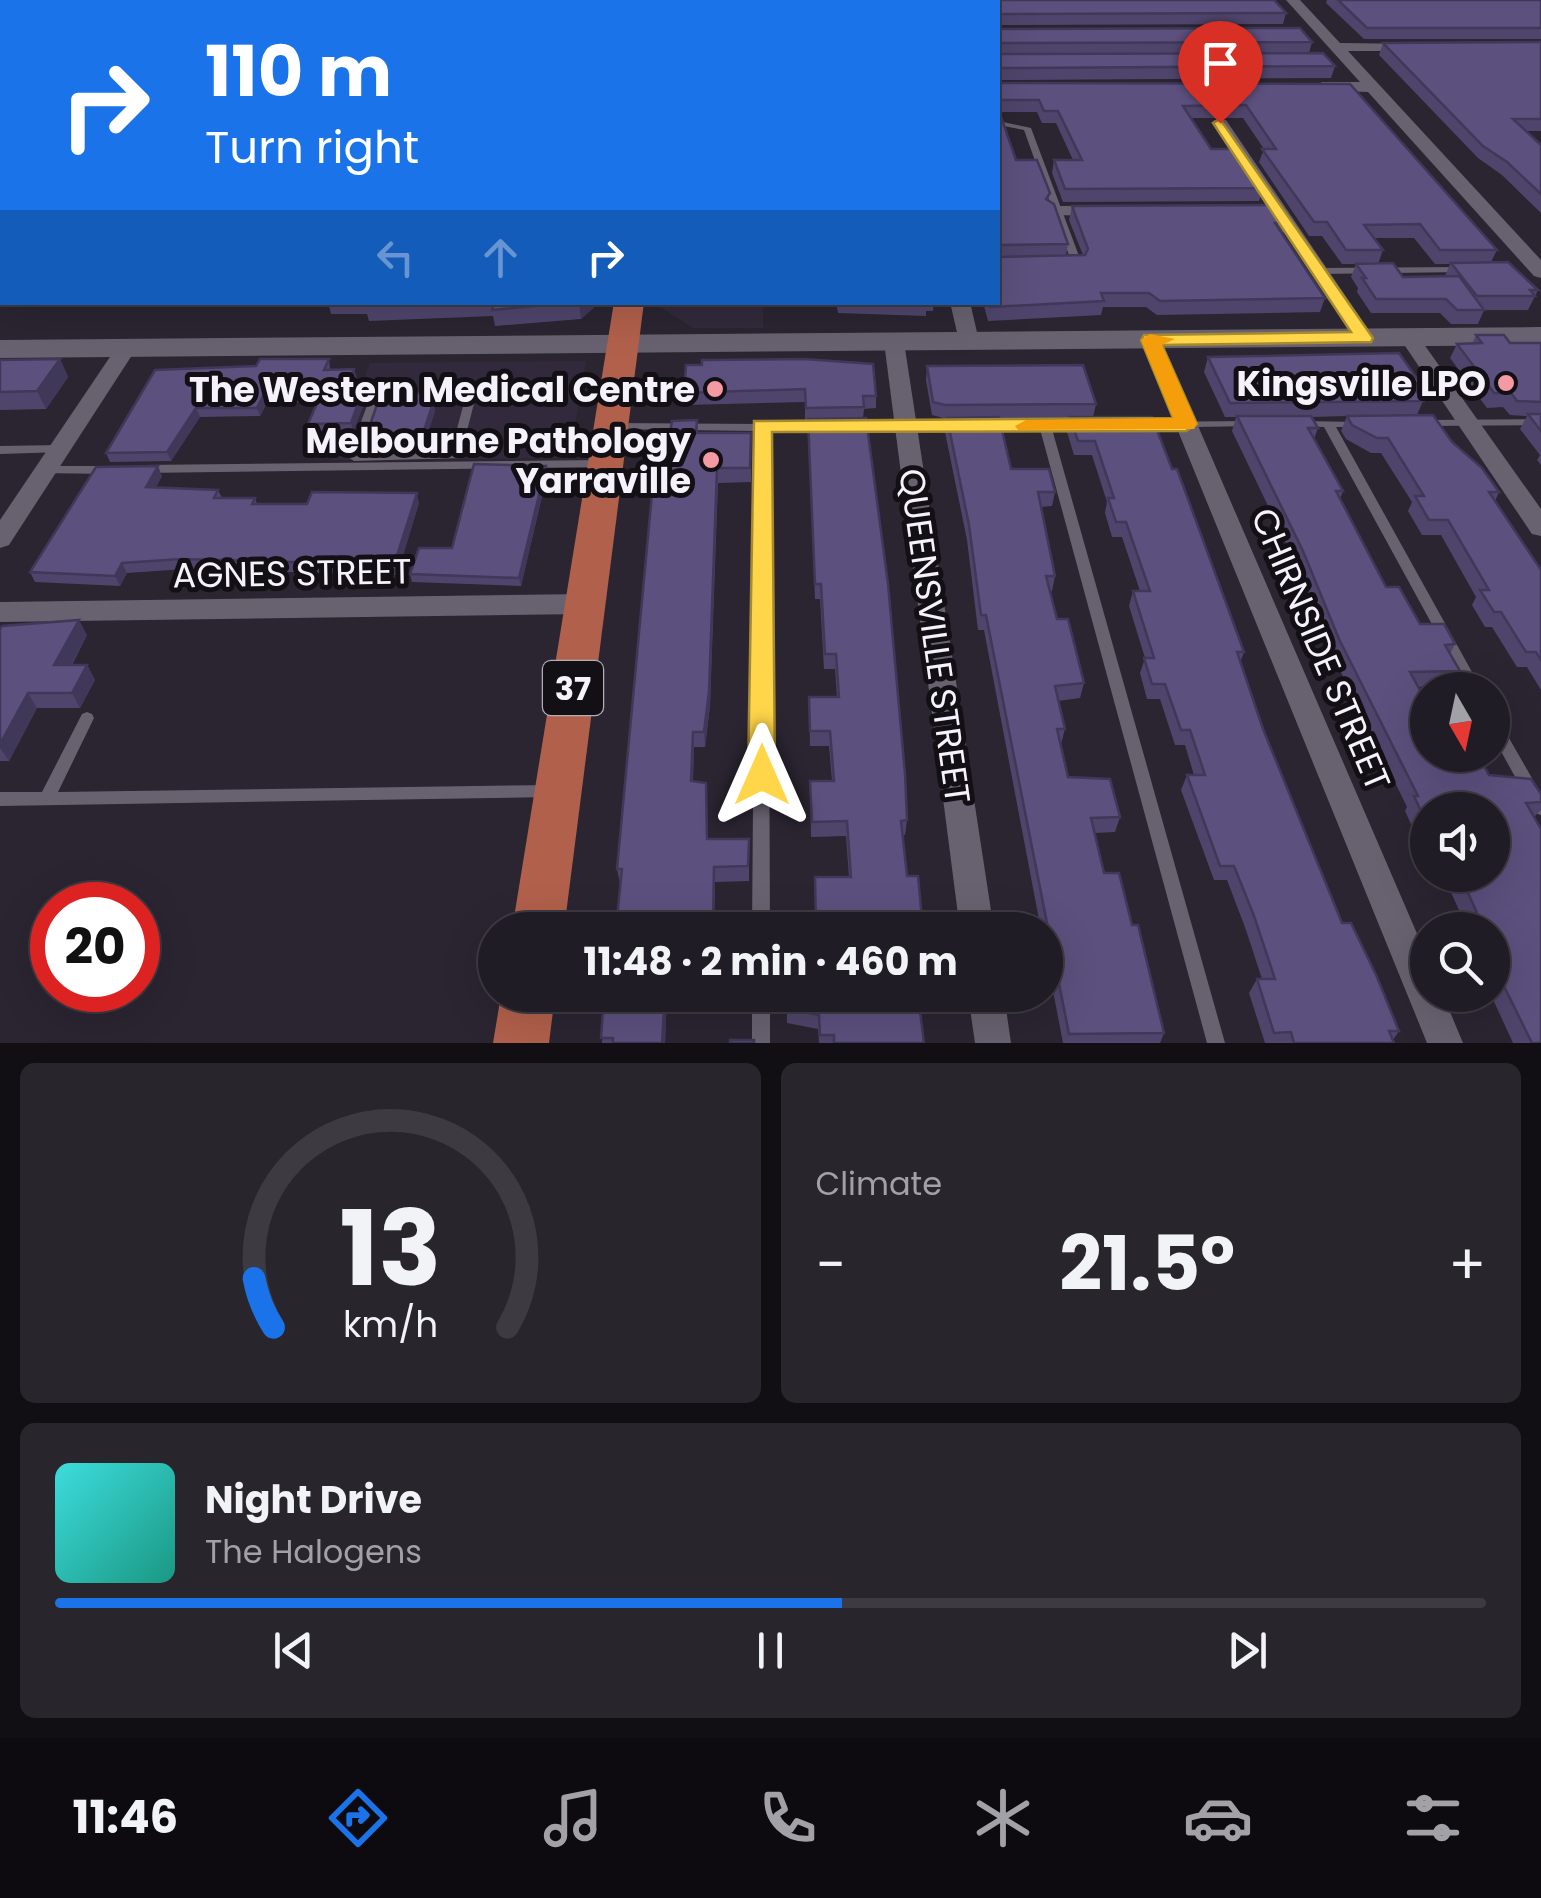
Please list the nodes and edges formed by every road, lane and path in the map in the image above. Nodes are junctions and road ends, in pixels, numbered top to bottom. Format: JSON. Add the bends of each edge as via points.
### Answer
{"nodes":[{"id":1,"x":1293,"y":0,"type":"edge"},
{"id":2,"x":1299,"y":32,"type":"edge"},
{"id":3,"x":1322,"y":32,"type":"junction"},
{"id":4,"x":1431,"y":46,"type":"edge"},
{"id":5,"x":1339,"y":55,"type":"junction"},
{"id":6,"x":1308,"y":87,"type":"edge"},
{"id":7,"x":1372,"y":87,"type":"junction"},
{"id":8,"x":1000,"y":123,"type":"edge"},
{"id":9,"x":1220,"y":123,"type":"edge"},
{"id":10,"x":1245,"y":210,"type":"edge"},
{"id":11,"x":1280,"y":210,"type":"junction"},
{"id":12,"x":1132,"y":211,"type":"edge"},
{"id":13,"x":1056,"y":212,"type":"junction"},
{"id":14,"x":1522,"y":250,"type":"junction"},
{"id":15,"x":1541,"y":250,"type":"edge"},
{"id":16,"x":1057,"y":264,"type":"edge"},
{"id":17,"x":1468,"y":270,"type":"edge"},
{"id":18,"x":1534,"y":270,"type":"edge"},
{"id":19,"x":1320,"y":271,"type":"junction"},
{"id":20,"x":628,"y":305,"type":"edge"},
{"id":21,"x":961,"y":305,"type":"edge"},
{"id":22,"x":1541,"y":336,"type":"edge"},
{"id":23,"x":1409,"y":337,"type":"junction"},
{"id":24,"x":1364,"y":338,"type":"junction"},
{"id":25,"x":1150,"y":340,"type":"junction"},
{"id":26,"x":969,"y":341,"type":"junction"},
{"id":27,"x":894,"y":342,"type":"junction"},
{"id":28,"x":622,"y":344,"type":"junction"},
{"id":29,"x":125,"y":348,"type":"junction"},
{"id":30,"x":0,"y":350,"type":"edge"},
{"id":31,"x":474,"y":384,"type":"dead end"},
{"id":32,"x":379,"y":386,"type":"dead end"},
{"id":33,"x":1467,"y":422,"type":"junction"},
{"id":34,"x":1541,"y":422,"type":"edge"},
{"id":35,"x":1403,"y":423,"type":"edge"},
{"id":36,"x":1186,"y":424,"type":"junction"},
{"id":37,"x":1270,"y":424,"type":"edge"},
{"id":38,"x":1290,"y":424,"type":"edge"},
{"id":39,"x":1328,"y":424,"type":"junction"},
{"id":40,"x":1366,"y":424,"type":"edge"},
{"id":41,"x":1102,"y":425,"type":"edge"},
{"id":42,"x":1122,"y":425,"type":"edge"},
{"id":43,"x":762,"y":426,"type":"junction"},
{"id":44,"x":1045,"y":426,"type":"junction"},
{"id":45,"x":906,"y":427,"type":"junction"},
{"id":46,"x":606,"y":446,"type":"junction"},
{"id":47,"x":0,"y":450,"type":"edge"},
{"id":48,"x":59,"y":450,"type":"junction"},
{"id":49,"x":46,"y":470,"type":"junction"},
{"id":50,"x":1541,"y":528,"type":"edge"},
{"id":51,"x":0,"y":539,"type":"edge"},
{"id":52,"x":586,"y":604,"type":"junction"},
{"id":53,"x":0,"y":612,"type":"edge"},
{"id":54,"x":1465,"y":672,"type":"edge"},
{"id":55,"x":86,"y":718,"type":"dead end"},
{"id":56,"x":1510,"y":753,"type":"edge"},
{"id":57,"x":558,"y":790,"type":"junction"},
{"id":58,"x":47,"y":798,"type":"junction"},
{"id":59,"x":0,"y":799,"type":"edge"},
{"id":60,"x":1541,"y":808,"type":"edge"},
{"id":61,"x":541,"y":912,"type":"edge"},
{"id":62,"x":762,"y":912,"type":"edge"},
{"id":63,"x":974,"y":912,"type":"edge"},
{"id":64,"x":526,"y":1012,"type":"edge"},
{"id":65,"x":762,"y":1012,"type":"edge"},
{"id":66,"x":988,"y":1012,"type":"edge"},
{"id":67,"x":521,"y":1043,"type":"edge"},
{"id":68,"x":762,"y":1043,"type":"edge"},
{"id":69,"x":993,"y":1043,"type":"edge"},
{"id":70,"x":1216,"y":1043,"type":"edge"},
{"id":71,"x":1445,"y":1043,"type":"edge"}],
"edges":[{"from":1,"to":3,"type":"street"},
{"from":2,"to":3,"type":"street"},
{"from":3,"to":5,"type":"street"},
{"from":4,"to":5,"type":"street"},
{"from":5,"to":7,"type":"street"},
{"from":6,"to":7,"type":"street"},
{"from":7,"to":14,"type":"street"},
{"from":8,"to":13,"type":"lane","via":[[1027,128]]},
{"from":9,"to":11,"type":"street"},
{"from":10,"to":11,"type":"street"},
{"from":11,"to":19,"type":"street"},
{"from":12,"to":13,"type":"street"},
{"from":13,"to":16,"type":"lane","via":[[1077,264]]},
{"from":14,"to":15,"type":"lane"},
{"from":14,"to":18,"type":"street"},
{"from":17,"to":19,"type":"lane"},
{"from":19,"to":24,"type":"street"},
{"from":20,"to":28,"type":"main road","number":"37"},
{"from":21,"to":26,"type":"street"},
{"from":22,"to":23,"type":"main road"},
{"from":23,"to":24,"type":"main road"},
{"from":23,"to":33,"type":"street"},
{"from":24,"to":25,"type":"main road"},
{"from":25,"to":26,"type":"main road"},
{"from":25,"to":36,"type":"street","name":"CHIRNSIDE STREET"},
{"from":26,"to":27,"type":"main road"},
{"from":27,"to":28,"type":"main road"},
{"from":27,"to":45,"type":"street","name":"QUEENSVILLE STREET"},
{"from":28,"to":29,"type":"main road"},
{"from":28,"to":46,"type":"main road","number":"37"},
{"from":29,"to":30,"type":"main road"},
{"from":29,"to":48,"type":"street"},
{"from":31,"to":32,"type":"lane","via":[[456,456],[354,457]]},
{"from":33,"to":34,"type":"lane"},
{"from":33,"to":35,"type":"lane"},
{"from":33,"to":50,"type":"street"},
{"from":36,"to":37,"type":"lane"},
{"from":36,"to":42,"type":"lane"},
{"from":36,"to":71,"type":"street","name":"CHIRNSIDE STREET"},
{"from":38,"to":39,"type":"lane"},
{"from":39,"to":40,"type":"lane"},
{"from":39,"to":54,"type":"lane"},
{"from":41,"to":44,"type":"lane"},
{"from":43,"to":45,"type":"lane"},
{"from":43,"to":46,"type":"lane"},
{"from":43,"to":62,"type":"lane"},
{"from":44,"to":45,"type":"lane"},
{"from":44,"to":70,"type":"lane"},
{"from":45,"to":63,"type":"street","name":"QUEENSVILLE STREET"},
{"from":46,"to":49,"type":"lane"},
{"from":46,"to":52,"type":"main road","number":"37"},
{"from":47,"to":48,"type":"lane"},
{"from":48,"to":49,"type":"street"},
{"from":49,"to":51,"type":"street"},
{"from":52,"to":53,"type":"street","name":"AGNES STREET"},
{"from":52,"to":57,"type":"main road","number":"37"},
{"from":55,"to":58,"type":"lane"},
{"from":56,"to":60,"type":"lane"},
{"from":57,"to":58,"type":"lane"},
{"from":57,"to":61,"type":"main road","number":"37"},
{"from":58,"to":59,"type":"lane"},
{"from":64,"to":67,"type":"main road"},
{"from":65,"to":68,"type":"lane"},
{"from":66,"to":69,"type":"street"}]}
